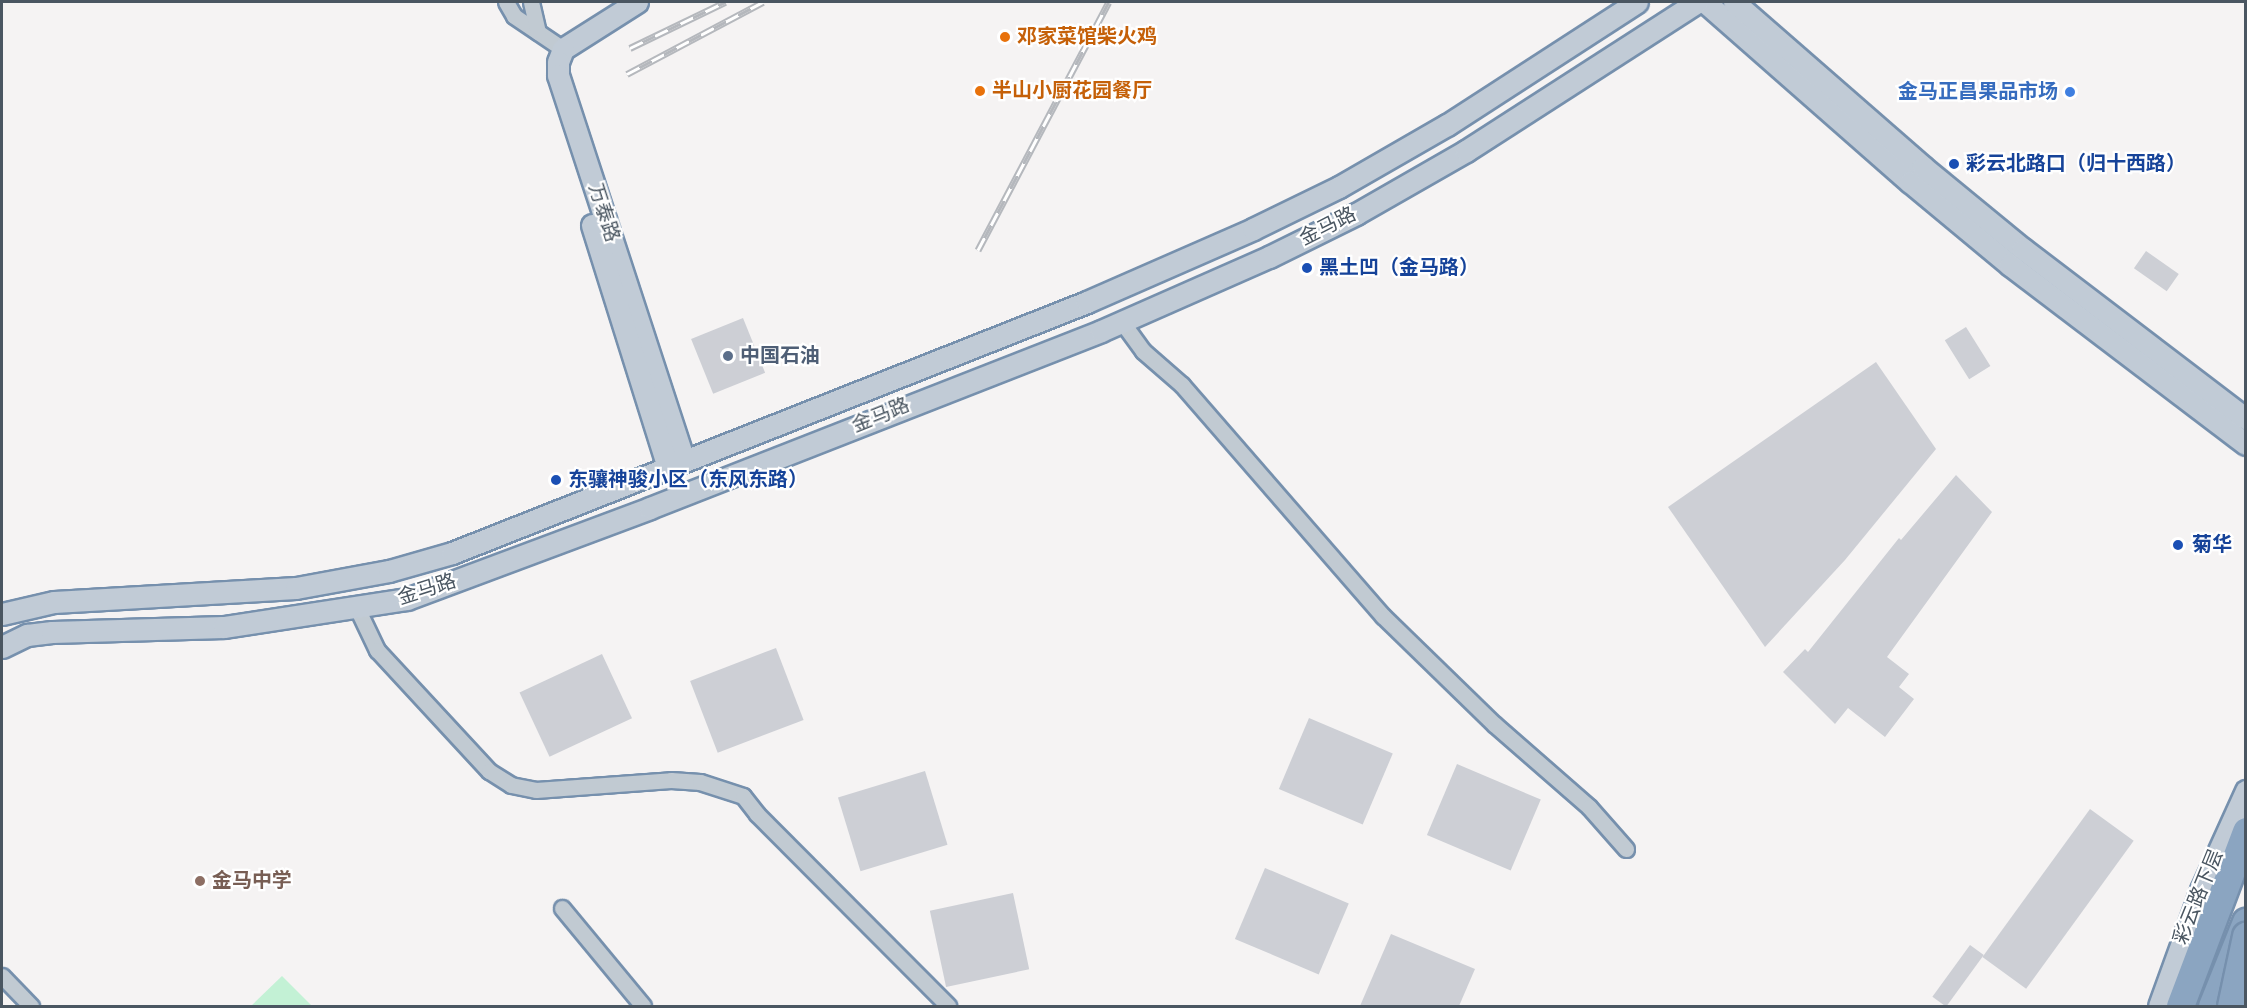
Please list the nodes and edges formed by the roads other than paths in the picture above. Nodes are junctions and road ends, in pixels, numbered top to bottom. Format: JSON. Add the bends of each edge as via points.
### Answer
{"nodes":[{"id":1,"x":506,"y":2,"type":"edge"},
{"id":2,"x":531,"y":2,"type":"edge"},
{"id":3,"x":614,"y":2,"type":"edge"},
{"id":4,"x":638,"y":2,"type":"edge"},
{"id":5,"x":1637,"y":2,"type":"edge"},
{"id":6,"x":1697,"y":2,"type":"edge"},
{"id":7,"x":1704,"y":2,"type":"edge"},
{"id":8,"x":1734,"y":2,"type":"edge"},
{"id":9,"x":551,"y":42,"type":"junction"},
{"id":10,"x":1122,"y":322,"type":"junction"},
{"id":11,"x":2246,"y":419,"type":"edge"},
{"id":12,"x":2246,"y":444,"type":"edge"},
{"id":13,"x":676,"y":464,"type":"junction"},
{"id":14,"x":357,"y":608,"type":"junction"},
{"id":15,"x":2,"y":614,"type":"edge"},
{"id":16,"x":2,"y":647,"type":"edge"},
{"id":17,"x":2246,"y":791,"type":"edge"},
{"id":18,"x":2243,"y":838,"type":"edge"},
{"id":19,"x":1626,"y":849,"type":"dead end"},
{"id":20,"x":562,"y":908,"type":"dead end"},
{"id":21,"x":2246,"y":922,"type":"edge"},
{"id":22,"x":2246,"y":936,"type":"edge"},
{"id":23,"x":2246,"y":969,"type":"edge"},
{"id":24,"x":2,"y":976,"type":"edge"},
{"id":25,"x":31,"y":1006,"type":"edge"},
{"id":26,"x":643,"y":1006,"type":"edge"},
{"id":27,"x":948,"y":1006,"type":"edge"},
{"id":28,"x":2159,"y":1006,"type":"edge"},
{"id":29,"x":2170,"y":1006,"type":"edge"},
{"id":30,"x":2180,"y":1006,"type":"edge"},
{"id":31,"x":2212,"y":1006,"type":"edge"},
{"id":32,"x":2231,"y":1006,"type":"edge"}],
"edges":[{"from":1,"to":9,"type":"street","via":[[514,16]]},
{"from":2,"to":9,"type":"street"},
{"from":3,"to":9,"type":"main road"},
{"from":4,"to":9,"type":"main road"},
{"from":5,"to":13,"type":"main road","name":"金马路","via":[[1447,125],[1339,187],[1253,229],[1087,302]]},
{"from":6,"to":10,"type":"main road","name":"金马路","via":[[1466,151],[1356,214]]},
{"from":7,"to":12,"type":"main road","via":[[2010,265]]},
{"from":8,"to":11,"type":"main road","via":[[2023,249]]},
{"from":9,"to":13,"type":"main road","name":"万泰路"},
{"from":10,"to":14,"type":"main road","name":"金马路","via":[[482,572],[407,599]]},
{"from":10,"to":19,"type":"street","via":[[1143,351],[1182,385],[1383,616],[1494,724],[1588,807]]},
{"from":13,"to":15,"type":"main road","name":"金马路","via":[[452,553],[389,571],[296,588],[54,602]]},
{"from":14,"to":16,"type":"main road","name":"金马路","via":[[224,627],[51,632],[27,635]]},
{"from":14,"to":27,"type":"street","via":[[377,650],[489,771],[511,785],[536,790],[671,780],[723,787],[743,796]]},
{"from":17,"to":28,"type":"main road","name":"彩云路下层","via":[[2201,890]]},
{"from":18,"to":29,"type":"highway"},
{"from":18,"to":30,"type":"highway"},
{"from":20,"to":26,"type":"street"},
{"from":21,"to":31,"type":"highway"},
{"from":22,"to":32,"type":"highway","bridge":true},
{"from":23,"to":32,"type":"main road"},
{"from":24,"to":25,"type":"street"}]}
